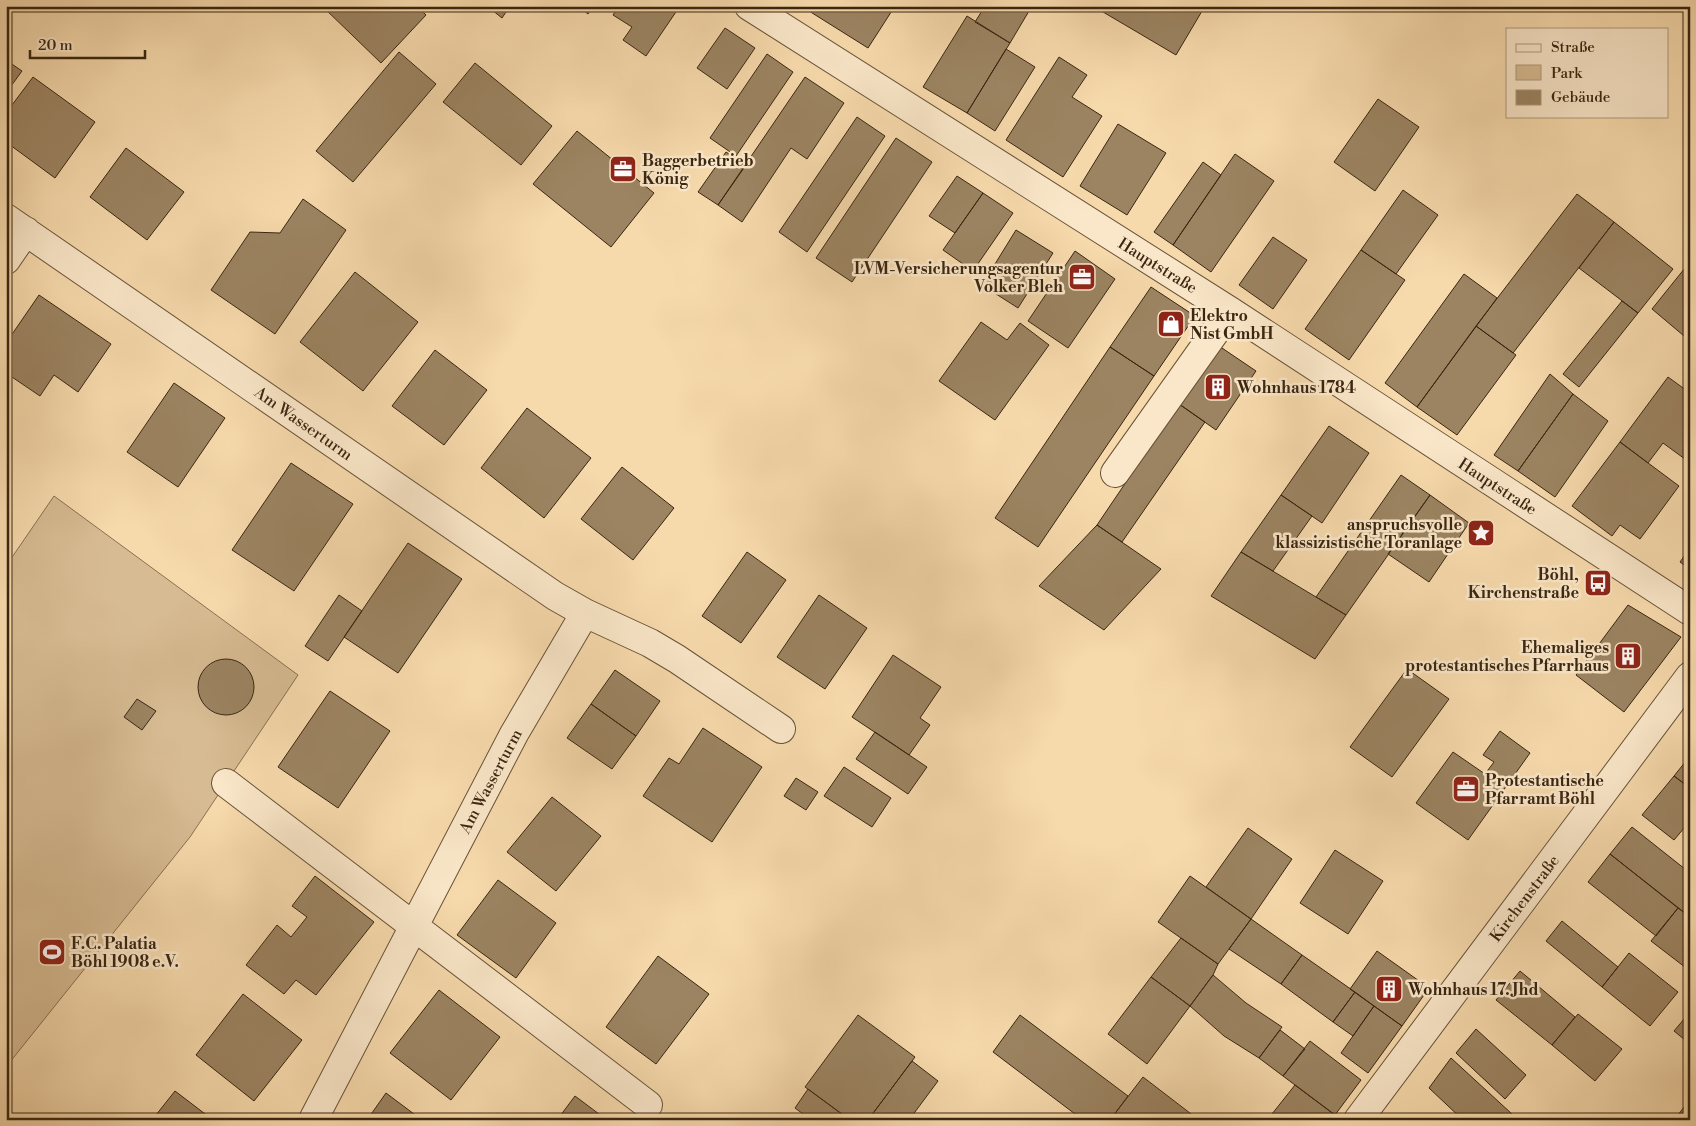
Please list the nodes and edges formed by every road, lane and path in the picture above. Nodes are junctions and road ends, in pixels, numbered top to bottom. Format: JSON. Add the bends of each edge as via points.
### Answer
{"nodes":[{"id":1,"x":749,"y":6,"type":"edge"},
{"id":2,"x":16,"y":224,"type":"edge"},
{"id":3,"x":6,"y":260,"type":"edge"},
{"id":4,"x":1230,"y":311,"type":"junction"},
{"id":5,"x":1115,"y":473,"type":"dead end"},
{"id":6,"x":1690,"y":611,"type":"edge"},
{"id":7,"x":585,"y":613,"type":"junction"},
{"id":8,"x":1690,"y":676,"type":"edge"},
{"id":9,"x":781,"y":728,"type":"dead end"},
{"id":10,"x":226,"y":783,"type":"dead end"},
{"id":11,"x":414,"y":925,"type":"junction"},
{"id":12,"x":648,"y":1105,"type":"dead end"},
{"id":13,"x":313,"y":1120,"type":"edge"},
{"id":14,"x":1358,"y":1120,"type":"edge"}],
"edges":[{"from":1,"to":4,"type":"street","name":"Hauptstraße"},
{"from":2,"to":3,"type":"street","name":"Am Wasserturm"},
{"from":2,"to":7,"type":"street","name":"Am Wasserturm","via":[[513,568]]},
{"from":4,"to":5,"type":"street"},
{"from":4,"to":6,"type":"street","name":"Hauptstraße"},
{"from":7,"to":9,"type":"street","name":"Am Wasserturm","via":[[678,659]]},
{"from":7,"to":11,"type":"street","name":"Am Wasserturm","via":[[514,734]]},
{"from":8,"to":14,"type":"street","name":"Kirchenstraße"},
{"from":10,"to":11,"type":"street"},
{"from":11,"to":12,"type":"street"},
{"from":11,"to":13,"type":"street","name":"Am Wasserturm"}]}
